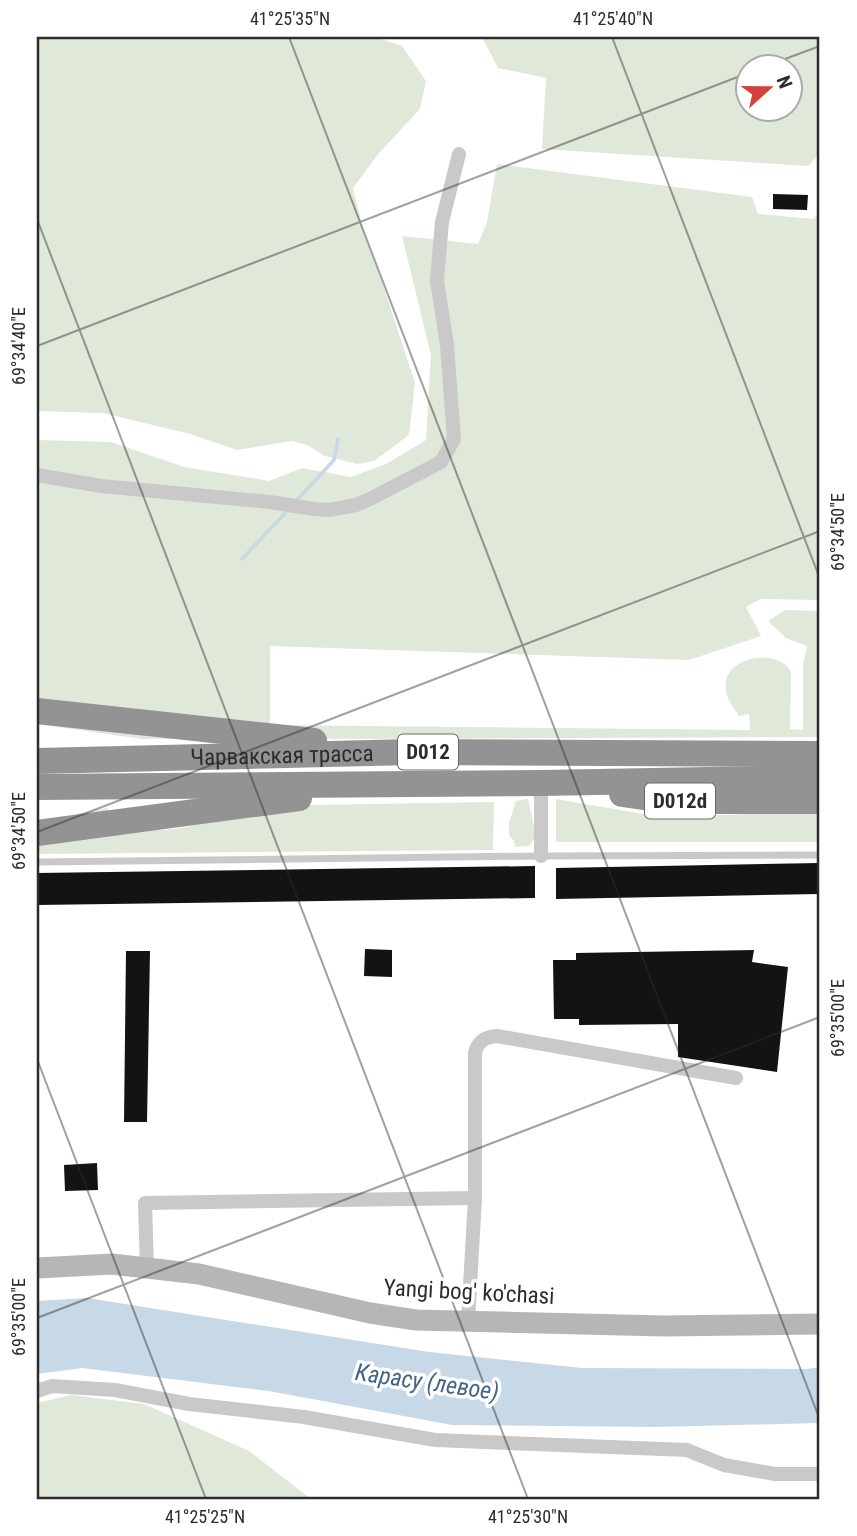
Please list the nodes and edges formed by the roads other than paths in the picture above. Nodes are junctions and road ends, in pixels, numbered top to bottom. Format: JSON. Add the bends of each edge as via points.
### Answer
{"nodes":[{"id":1,"x":459,"y":154,"type":"dead end"},
{"id":2,"x":37,"y":475,"type":"edge"},
{"id":3,"x":37,"y":710,"type":"edge"},
{"id":4,"x":413,"y":752,"type":"junction"},
{"id":5,"x":820,"y":754,"type":"edge"},
{"id":6,"x":37,"y":761,"type":"edge"},
{"id":7,"x":820,"y":778,"type":"edge"},
{"id":8,"x":414,"y":783,"type":"junction"},
{"id":9,"x":541,"y":783,"type":"junction"},
{"id":10,"x":37,"y":787,"type":"edge"},
{"id":11,"x":820,"y":801,"type":"edge"},
{"id":12,"x":37,"y":833,"type":"edge"},
{"id":13,"x":820,"y":855,"type":"edge"},
{"id":14,"x":541,"y":856,"type":"junction"},
{"id":15,"x":37,"y":862,"type":"edge"},
{"id":16,"x":736,"y":1078,"type":"dead end"},
{"id":17,"x":475,"y":1198,"type":"junction"},
{"id":18,"x":147,"y":1268,"type":"junction"},
{"id":19,"x":37,"y":1269,"type":"edge"},
{"id":20,"x":468,"y":1321,"type":"junction"},
{"id":21,"x":820,"y":1324,"type":"edge"},
{"id":22,"x":37,"y":1391,"type":"edge"},
{"id":23,"x":820,"y":1474,"type":"edge"}],
"edges":[{"from":1,"to":2,"type":"street","via":[[442,222],[437,281],[454,439],[441,462],[370,499],[343,508],[314,509]]},
{"from":3,"to":4,"type":"highway"},
{"from":4,"to":5,"type":"highway","name":"Чарвакская трасса","number":"D012"},
{"from":4,"to":6,"type":"highway","name":"Чарвакская трасса","number":"D012"},
{"from":7,"to":9,"type":"highway","name":"Чарвакская трасса","number":"D012"},
{"from":8,"to":9,"type":"highway","name":"Чарвакская трасса","number":"D012"},
{"from":8,"to":10,"type":"highway","name":"Чарвакская трасса","number":"D012"},
{"from":8,"to":12,"type":"highway"},
{"from":9,"to":11,"type":"highway","number":"D012d","via":[[671,801]]},
{"from":9,"to":14,"type":"street"},
{"from":13,"to":14,"type":"lane"},
{"from":14,"to":15,"type":"lane"},
{"from":16,"to":17,"type":"street","via":[[497,1036],[482,1040],[475,1053]]},
{"from":17,"to":18,"type":"street","via":[[145,1203]]},
{"from":17,"to":20,"type":"street"},
{"from":18,"to":19,"type":"main road","name":"Yangi bog' ko'chasi","via":[[84,1264]]},
{"from":18,"to":20,"type":"main road","name":"Yangi bog' ko'chasi","via":[[199,1274],[392,1318]]},
{"from":20,"to":21,"type":"main road","name":"Yangi bog' ko'chasi"},
{"from":22,"to":23,"type":"street","via":[[52,1386],[115,1390],[435,1440],[687,1450],[724,1465],[775,1474]]}]}
